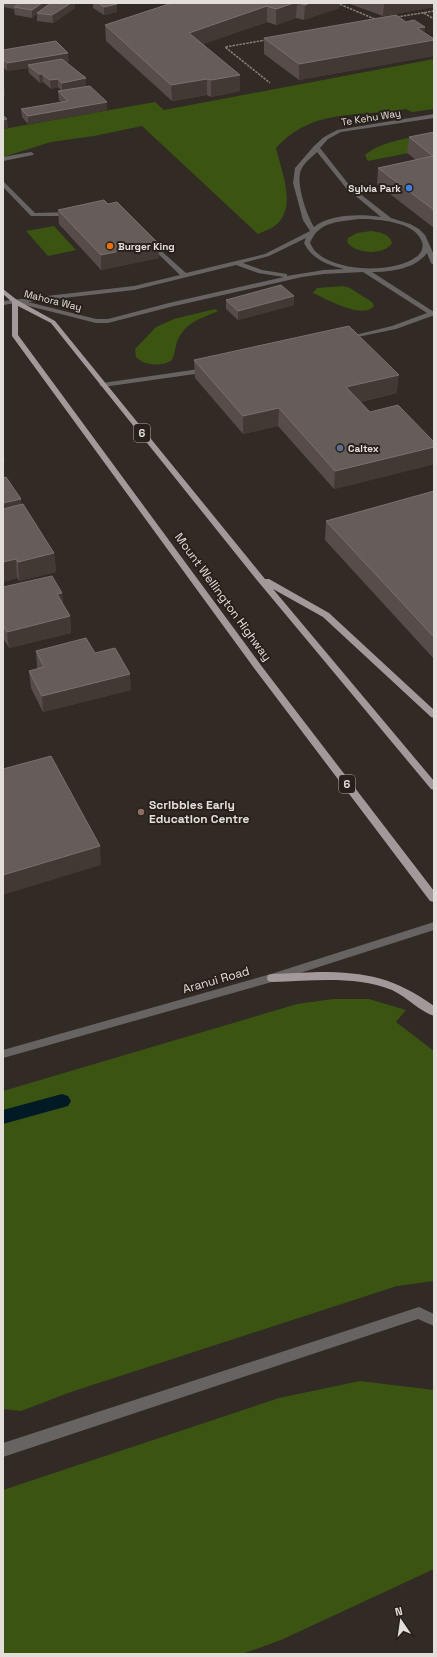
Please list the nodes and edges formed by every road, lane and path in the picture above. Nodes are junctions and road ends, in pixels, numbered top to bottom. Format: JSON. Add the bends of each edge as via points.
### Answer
{"nodes":[{"id":1,"x":337,"y":3,"type":"edge"},
{"id":2,"x":434,"y":11,"type":"edge"},
{"id":3,"x":424,"y":12,"type":"junction"},
{"id":4,"x":393,"y":18,"type":"edge"},
{"id":5,"x":434,"y":19,"type":"edge"},
{"id":6,"x":370,"y":21,"type":"edge"},
{"id":7,"x":271,"y":39,"type":"edge"},
{"id":8,"x":270,"y":83,"type":"dead end"},
{"id":9,"x":434,"y":116,"type":"edge"},
{"id":10,"x":316,"y":147,"type":"junction"},
{"id":11,"x":31,"y":154,"type":"dead end"},
{"id":12,"x":3,"y":159,"type":"edge"},
{"id":13,"x":3,"y":183,"type":"edge"},
{"id":14,"x":77,"y":213,"type":"edge"},
{"id":15,"x":388,"y":219,"type":"junction"},
{"id":16,"x":312,"y":232,"type":"junction"},
{"id":17,"x":146,"y":239,"type":"edge"},
{"id":18,"x":426,"y":241,"type":"junction"},
{"id":19,"x":238,"y":263,"type":"junction"},
{"id":20,"x":434,"y":263,"type":"edge"},
{"id":21,"x":364,"y":270,"type":"junction"},
{"id":22,"x":184,"y":275,"type":"junction"},
{"id":23,"x":299,"y":276,"type":"junction"},
{"id":24,"x":3,"y":291,"type":"edge"},
{"id":25,"x":15,"y":301,"type":"junction"},
{"id":26,"x":3,"y":303,"type":"edge"},
{"id":27,"x":433,"y":315,"type":"edge"},
{"id":28,"x":336,"y":341,"type":"edge"},
{"id":29,"x":215,"y":368,"type":"edge"},
{"id":30,"x":103,"y":385,"type":"junction"},
{"id":31,"x":259,"y":577,"type":"junction"},
{"id":32,"x":434,"y":715,"type":"edge"},
{"id":33,"x":434,"y":787,"type":"edge"},
{"id":34,"x":434,"y":898,"type":"edge"},
{"id":35,"x":434,"y":926,"type":"edge"},
{"id":36,"x":272,"y":978,"type":"junction"},
{"id":37,"x":434,"y":1012,"type":"edge"},
{"id":38,"x":3,"y":1054,"type":"edge"},
{"id":39,"x":434,"y":1320,"type":"edge"},
{"id":40,"x":3,"y":1450,"type":"edge"}],
"edges":[{"from":1,"to":6,"type":"path","via":[[377,20]]},
{"from":2,"to":3,"type":"path"},
{"from":3,"to":4,"type":"path"},
{"from":3,"to":5,"type":"path"},
{"from":7,"to":8,"type":"path","via":[[225,47]]},
{"from":9,"to":10,"type":"street","name":"Te Kehu Way","via":[[339,131]]},
{"from":10,"to":15,"type":"street","via":[[348,187]]},
{"from":10,"to":16,"type":"street","name":"Te Kehu Way","via":[[298,168],[296,183]]},
{"from":11,"to":12,"type":"street"},
{"from":13,"to":14,"type":"street","via":[[33,215]]},
{"from":15,"to":16,"type":"street","via":[[345,218],[332,221]]},
{"from":15,"to":18,"type":"street","via":[[410,226]]},
{"from":16,"to":19,"type":"street","name":"Mahora Way","via":[[267,255]]},
{"from":16,"to":21,"type":"street","name":"Te Kehu Way","via":[[307,243],[311,252],[324,261],[342,268]]},
{"from":17,"to":22,"type":"street"},
{"from":18,"to":20,"type":"street"},
{"from":18,"to":21,"type":"street","name":"Te Kehu Way","via":[[423,254],[406,265]]},
{"from":19,"to":22,"type":"street","name":"Mahora Way"},
{"from":19,"to":23,"type":"street","via":[[265,274]]},
{"from":21,"to":23,"type":"street","name":"Mahora Way"},
{"from":21,"to":27,"type":"street","name":"Te Kehu Way"},
{"from":22,"to":25,"type":"street","name":"Mahora Way","via":[[134,288]]},
{"from":23,"to":25,"type":"street","name":"Mahora Way","via":[[108,321],[96,321]]},
{"from":24,"to":25,"type":"main road","number":"6"},
{"from":25,"to":26,"type":"street"},
{"from":25,"to":30,"type":"main road","number":"6","via":[[53,322]]},
{"from":25,"to":34,"type":"main road","name":"Mount Wellington Highway","number":"6","via":[[14,336],[260,670]]},
{"from":27,"to":28,"type":"street","via":[[394,328]]},
{"from":29,"to":30,"type":"street"},
{"from":30,"to":31,"type":"main road","number":"6"},
{"from":31,"to":32,"type":"main road","via":[[326,615]]},
{"from":31,"to":33,"type":"main road","number":"6"},
{"from":35,"to":36,"type":"street","name":"Aranui Road"},
{"from":36,"to":37,"type":"main road","via":[[348,977],[372,980],[398,988]]},
{"from":36,"to":38,"type":"street","name":"Aranui Road"},
{"from":39,"to":40,"type":"street","via":[[419,1313]]}]}
